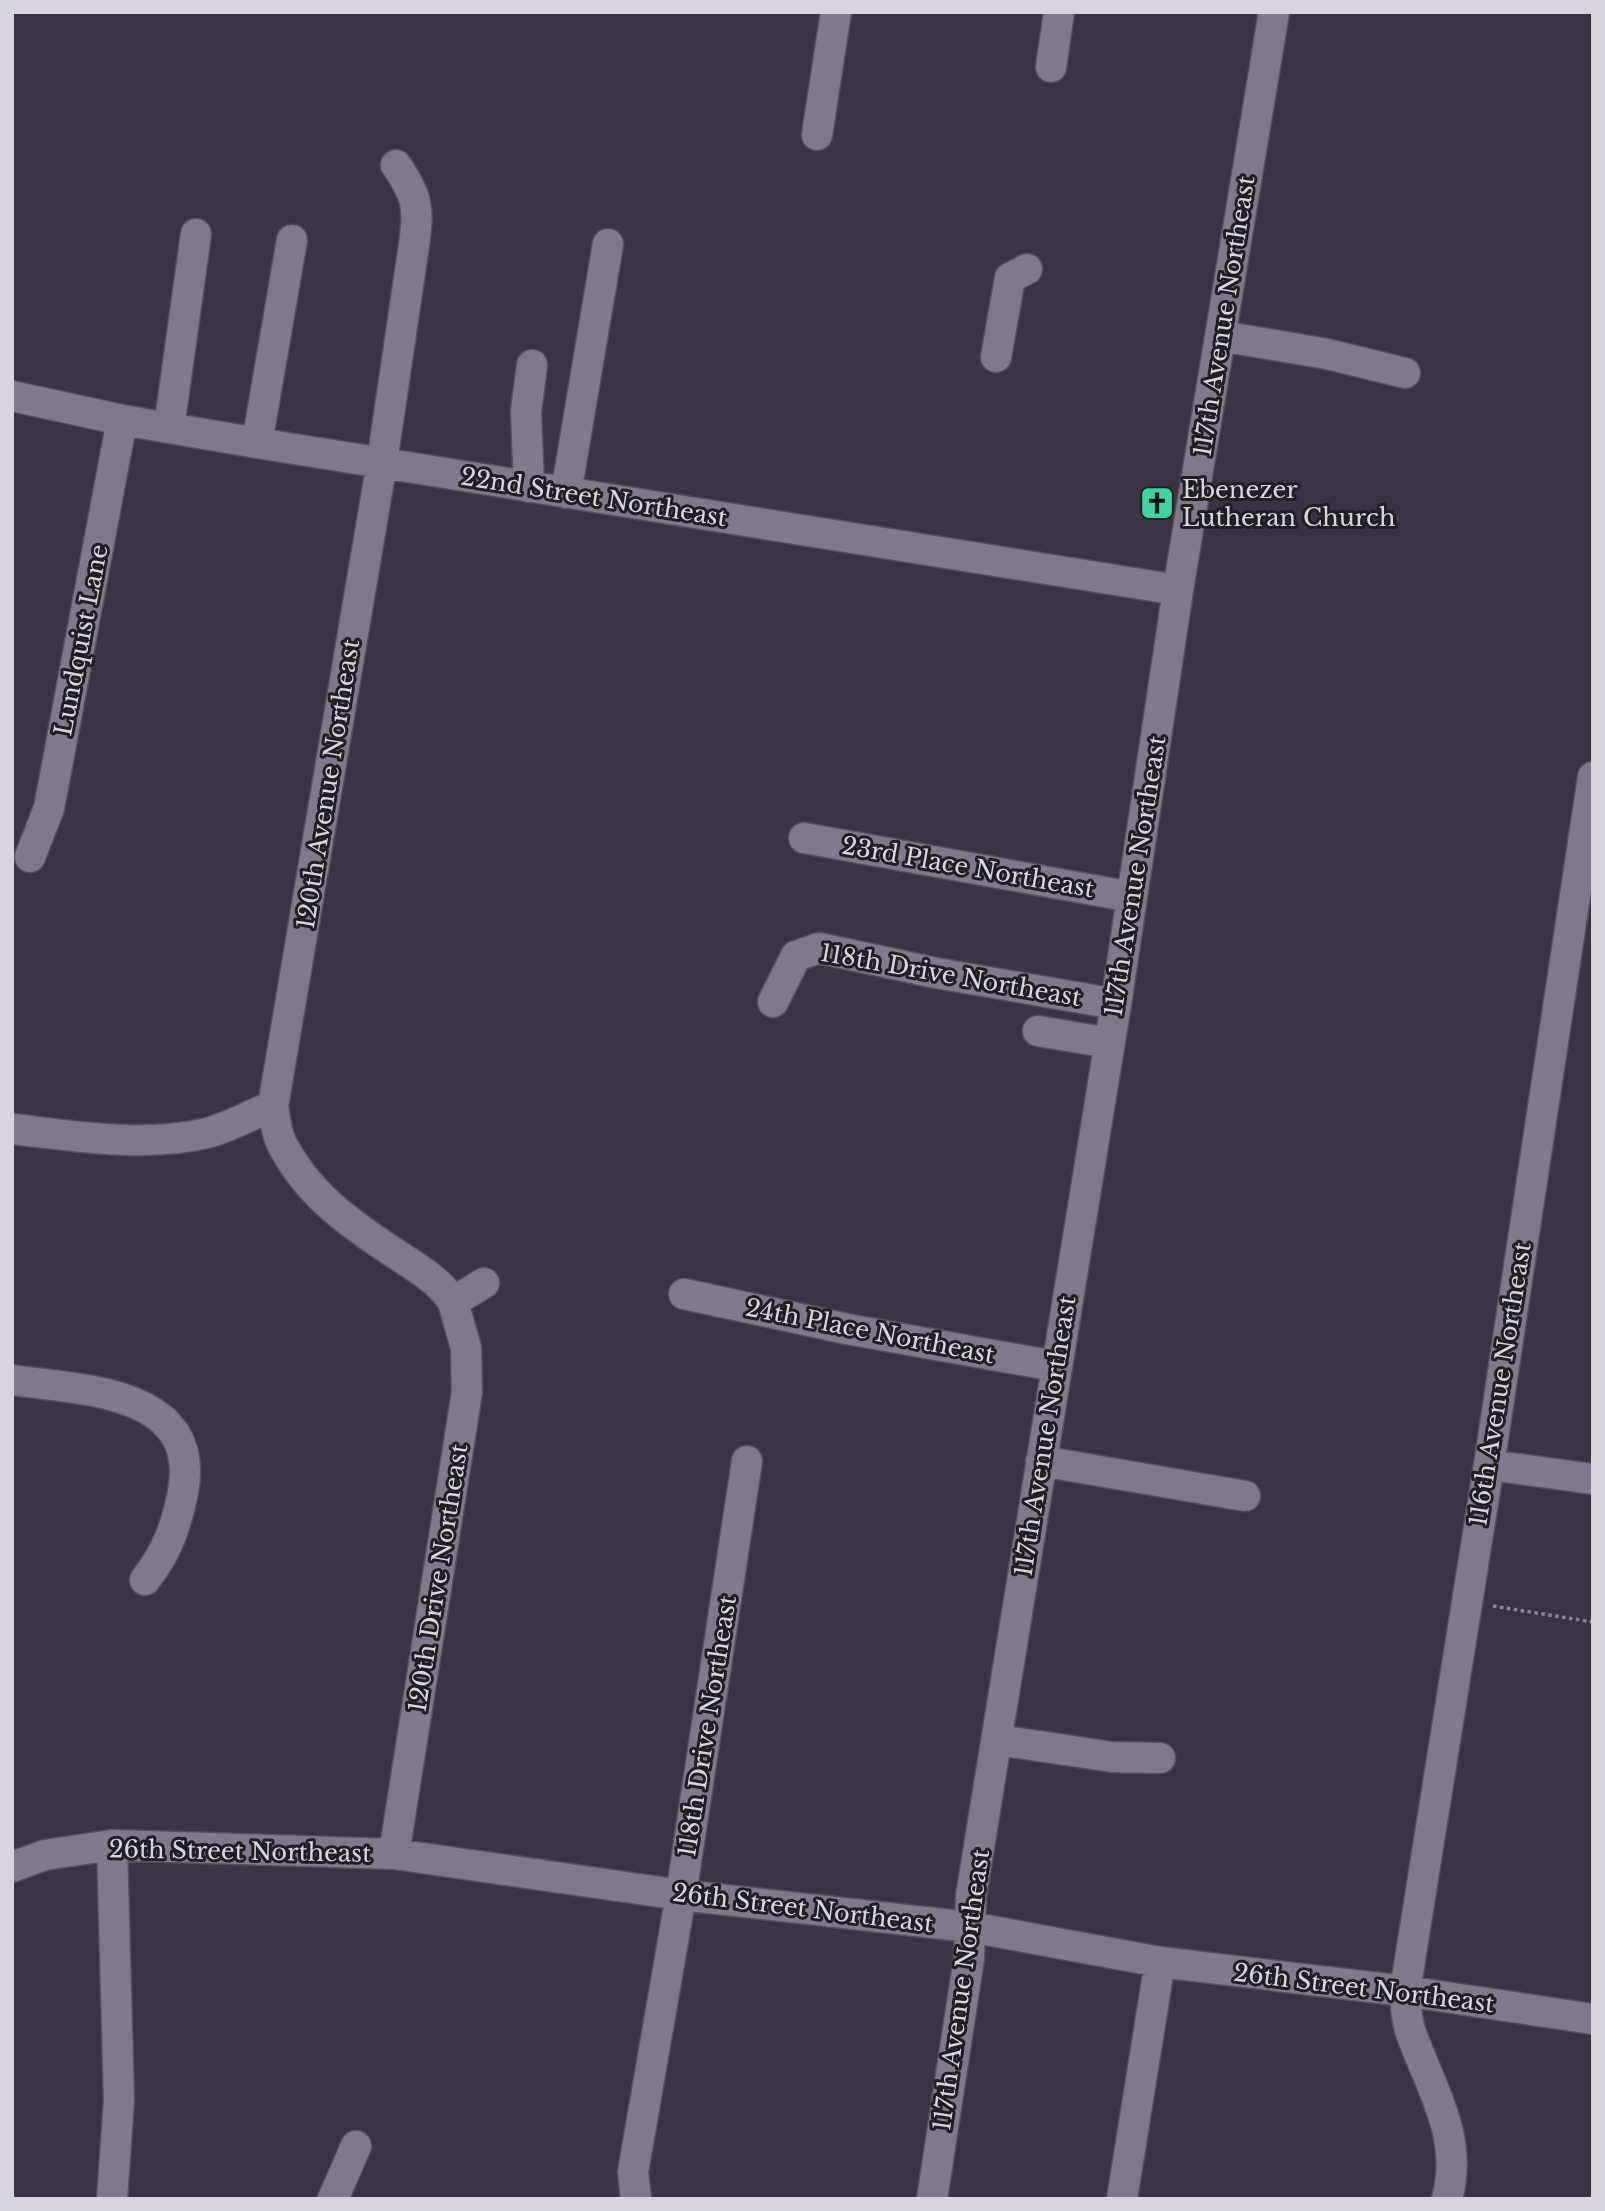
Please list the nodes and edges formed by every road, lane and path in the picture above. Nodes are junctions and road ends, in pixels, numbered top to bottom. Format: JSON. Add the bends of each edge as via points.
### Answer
{"nodes":[{"id":1,"x":836,"y":12,"type":"edge"},
{"id":2,"x":1059,"y":12,"type":"edge"},
{"id":3,"x":1274,"y":12,"type":"edge"},
{"id":4,"x":1051,"y":66,"type":"dead end"},
{"id":5,"x":817,"y":135,"type":"dead end"},
{"id":6,"x":396,"y":165,"type":"dead end"},
{"id":7,"x":196,"y":234,"type":"dead end"},
{"id":8,"x":292,"y":240,"type":"dead end"},
{"id":9,"x":608,"y":244,"type":"dead end"},
{"id":10,"x":1027,"y":269,"type":"dead end"},
{"id":11,"x":1215,"y":341,"type":"junction"},
{"id":12,"x":996,"y":357,"type":"dead end"},
{"id":13,"x":532,"y":365,"type":"dead end"},
{"id":14,"x":1405,"y":373,"type":"dead end"},
{"id":15,"x":12,"y":396,"type":"edge"},
{"id":16,"x":122,"y":420,"type":"junction"},
{"id":17,"x":169,"y":428,"type":"junction"},
{"id":18,"x":257,"y":443,"type":"junction"},
{"id":19,"x":382,"y":462,"type":"junction"},
{"id":20,"x":529,"y":487,"type":"junction"},
{"id":21,"x":566,"y":493,"type":"junction"},
{"id":22,"x":1178,"y":590,"type":"junction"},
{"id":23,"x":1592,"y":780,"type":"edge"},
{"id":24,"x":804,"y":838,"type":"dead end"},
{"id":25,"x":30,"y":857,"type":"dead end"},
{"id":26,"x":1132,"y":897,"type":"junction"},
{"id":27,"x":774,"y":1002,"type":"dead end"},
{"id":28,"x":1116,"y":1004,"type":"junction"},
{"id":29,"x":1038,"y":1031,"type":"dead end"},
{"id":30,"x":1109,"y":1043,"type":"junction"},
{"id":31,"x":273,"y":1106,"type":"junction"},
{"id":32,"x":12,"y":1129,"type":"edge"},
{"id":33,"x":484,"y":1283,"type":"dead end"},
{"id":34,"x":684,"y":1294,"type":"dead end"},
{"id":35,"x":453,"y":1302,"type":"junction"},
{"id":36,"x":1055,"y":1366,"type":"junction"},
{"id":37,"x":12,"y":1380,"type":"edge"},
{"id":38,"x":747,"y":1461,"type":"dead end"},
{"id":39,"x":1041,"y":1461,"type":"junction"},
{"id":40,"x":1489,"y":1465,"type":"junction"},
{"id":41,"x":1593,"y":1479,"type":"edge"},
{"id":42,"x":1245,"y":1496,"type":"dead end"},
{"id":43,"x":145,"y":1580,"type":"dead end"},
{"id":44,"x":1467,"y":1602,"type":"junction"},
{"id":45,"x":1593,"y":1622,"type":"edge"},
{"id":46,"x":998,"y":1740,"type":"junction"},
{"id":47,"x":1160,"y":1758,"type":"dead end"},
{"id":48,"x":112,"y":1845,"type":"junction"},
{"id":49,"x":394,"y":1854,"type":"junction"},
{"id":50,"x":12,"y":1867,"type":"edge"},
{"id":51,"x":681,"y":1895,"type":"junction"},
{"id":52,"x":970,"y":1927,"type":"junction"},
{"id":53,"x":1160,"y":1962,"type":"junction"},
{"id":54,"x":1405,"y":1991,"type":"junction"},
{"id":55,"x":1593,"y":2019,"type":"edge"},
{"id":56,"x":356,"y":2146,"type":"dead end"},
{"id":57,"x":113,"y":2199,"type":"edge"},
{"id":58,"x":333,"y":2199,"type":"edge"},
{"id":59,"x":636,"y":2199,"type":"edge"},
{"id":60,"x":932,"y":2199,"type":"edge"},
{"id":61,"x":1122,"y":2199,"type":"edge"},
{"id":62,"x":1447,"y":2199,"type":"edge"}],
"edges":[{"from":1,"to":5,"type":"street"},
{"from":2,"to":4,"type":"street"},
{"from":3,"to":11,"type":"street","name":"117th Avenue Northeast"},
{"from":6,"to":19,"type":"street","name":"120th Avenue Northeast","via":[[411,186],[418,209]]},
{"from":7,"to":17,"type":"street"},
{"from":8,"to":18,"type":"street"},
{"from":9,"to":21,"type":"street"},
{"from":10,"to":12,"type":"street","via":[[1010,278]]},
{"from":11,"to":14,"type":"street","via":[[1327,354]]},
{"from":11,"to":22,"type":"street","name":"117th Avenue Northeast"},
{"from":13,"to":20,"type":"street","via":[[526,412]]},
{"from":15,"to":16,"type":"street","name":"22nd Street Northeast"},
{"from":16,"to":17,"type":"street","name":"22nd Street Northeast"},
{"from":16,"to":25,"type":"street","name":"Lundquist Lane","via":[[49,808]]},
{"from":17,"to":18,"type":"street","name":"22nd Street Northeast"},
{"from":18,"to":19,"type":"street","name":"22nd Street Northeast"},
{"from":19,"to":20,"type":"street","name":"22nd Street Northeast"},
{"from":19,"to":31,"type":"street","name":"120th Avenue Northeast"},
{"from":20,"to":21,"type":"street","name":"22nd Street Northeast"},
{"from":21,"to":22,"type":"street","name":"22nd Street Northeast","via":[[968,551]]},
{"from":22,"to":26,"type":"street","name":"117th Avenue Northeast"},
{"from":23,"to":40,"type":"street","name":"116th Avenue Northeast"},
{"from":24,"to":26,"type":"street","name":"23rd Place Northeast"},
{"from":26,"to":28,"type":"street","name":"117th Avenue Northeast"},
{"from":27,"to":28,"type":"street","name":"118th Drive Northeast","via":[[796,956],[819,948]]},
{"from":28,"to":30,"type":"street","name":"117th Avenue Northeast"},
{"from":29,"to":30,"type":"street"},
{"from":30,"to":36,"type":"street","name":"117th Avenue Northeast"},
{"from":31,"to":32,"type":"street","via":[[208,1132],[158,1139],[115,1141]]},
{"from":31,"to":35,"type":"street","via":[[280,1140],[304,1179],[347,1223],[426,1273]]},
{"from":33,"to":35,"type":"street"},
{"from":34,"to":36,"type":"street","name":"24th Place Northeast"},
{"from":35,"to":49,"type":"street","name":"120th Drive Northeast","via":[[466,1348],[467,1392]]},
{"from":36,"to":39,"type":"street","name":"117th Avenue Northeast"},
{"from":37,"to":43,"type":"street","via":[[114,1394],[150,1410],[174,1428],[184,1451],[185,1482],[176,1529],[163,1558]]},
{"from":38,"to":51,"type":"street","name":"118th Drive Northeast"},
{"from":39,"to":42,"type":"street"},
{"from":39,"to":46,"type":"street","name":"117th Avenue Northeast"},
{"from":40,"to":41,"type":"street"},
{"from":40,"to":44,"type":"street","name":"116th Avenue Northeast"},
{"from":44,"to":45,"type":"path"},
{"from":44,"to":54,"type":"street","name":"116th Avenue Northeast"},
{"from":46,"to":47,"type":"street","via":[[1112,1757]]},
{"from":46,"to":52,"type":"street","name":"117th Avenue Northeast","via":[[971,1896]]},
{"from":48,"to":49,"type":"street","name":"26th Street Northeast"},
{"from":48,"to":50,"type":"street","name":"26th Street Northeast","via":[[45,1855]]},
{"from":48,"to":57,"type":"street","via":[[119,2100]]},
{"from":49,"to":51,"type":"street","name":"26th Street Northeast"},
{"from":51,"to":52,"type":"street","name":"26th Street Northeast"},
{"from":51,"to":59,"type":"street","name":"118th Drive Northeast","via":[[633,2172]]},
{"from":52,"to":53,"type":"street","name":"26th Street Northeast"},
{"from":52,"to":60,"type":"street","name":"117th Avenue Northeast"},
{"from":53,"to":54,"type":"street","name":"26th Street Northeast"},
{"from":53,"to":61,"type":"street"},
{"from":54,"to":55,"type":"street","name":"26th Street Northeast"},
{"from":54,"to":62,"type":"street","name":"116th Avenue Northeast","via":[[1410,2033],[1447,2121],[1453,2154]]},
{"from":56,"to":58,"type":"street"}]}
